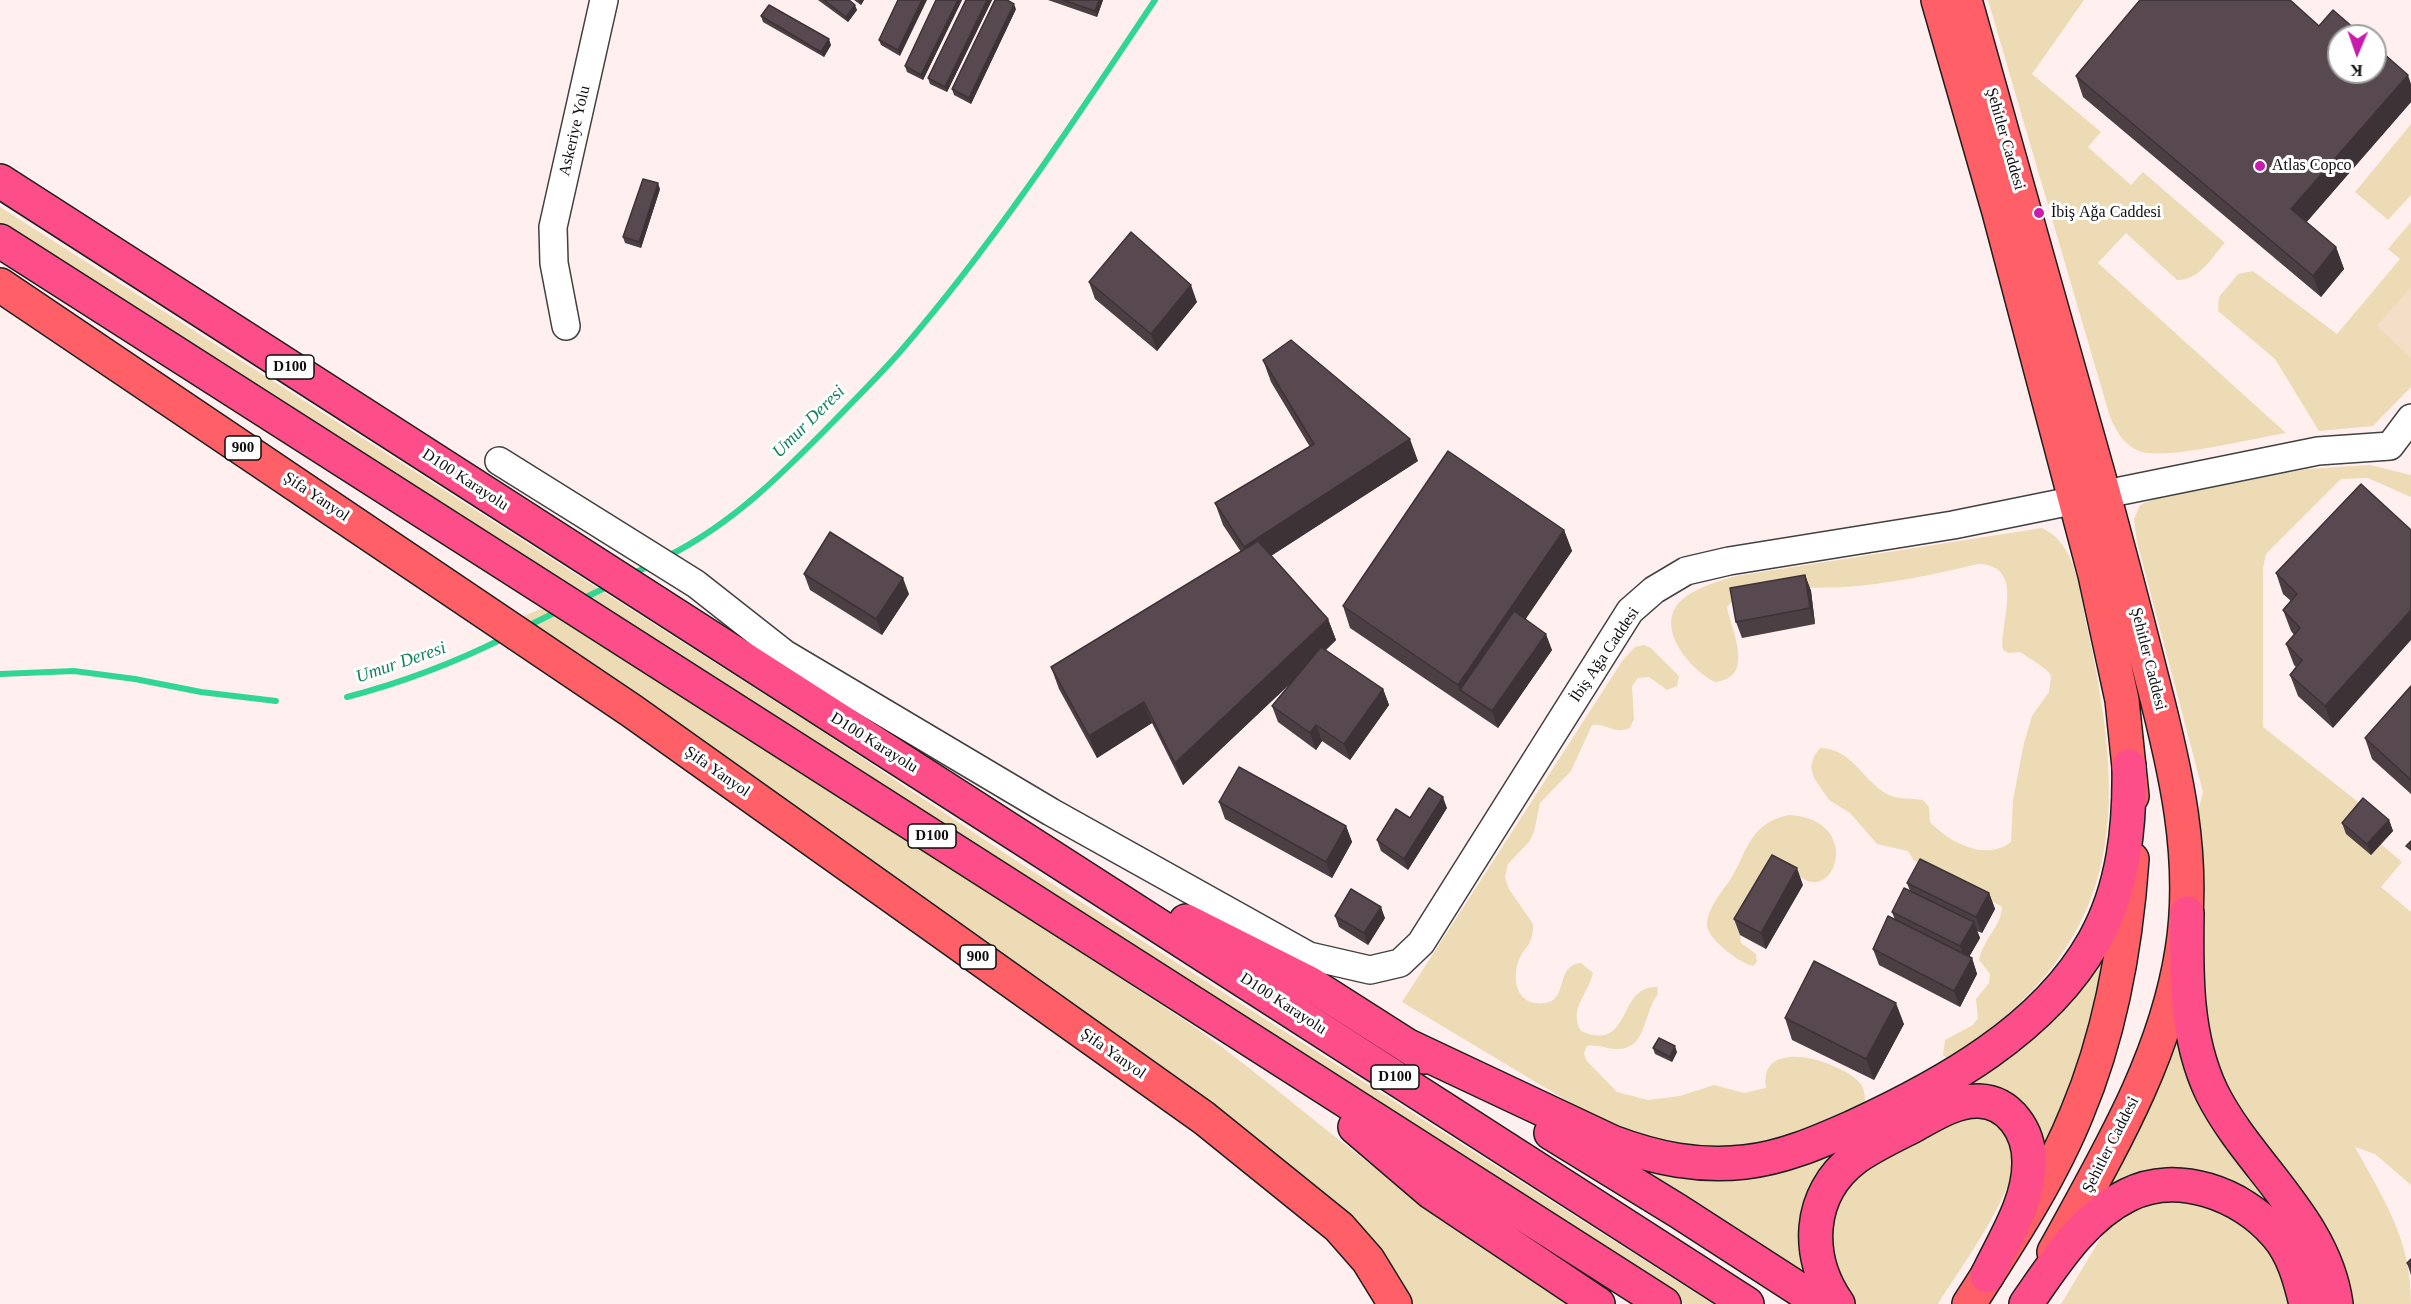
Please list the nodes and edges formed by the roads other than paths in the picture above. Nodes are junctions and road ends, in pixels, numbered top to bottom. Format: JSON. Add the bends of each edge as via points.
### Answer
{"nodes":[{"id":1,"x":604,"y":0,"type":"edge"},
{"id":2,"x":1938,"y":0,"type":"edge"},
{"id":3,"x":1965,"y":0,"type":"edge"},
{"id":4,"x":0,"y":181,"type":"edge"},
{"id":5,"x":0,"y":241,"type":"edge"},
{"id":6,"x":0,"y":285,"type":"edge"},
{"id":7,"x":566,"y":326,"type":"dead end"},
{"id":8,"x":2411,"y":418,"type":"edge"},
{"id":9,"x":2400,"y":450,"type":"edge"},
{"id":10,"x":499,"y":462,"type":"dead end"},
{"id":11,"x":2088,"y":496,"type":"junction"},
{"id":12,"x":2129,"y":766,"type":"junction"},
{"id":13,"x":1042,"y":849,"type":"junction"},
{"id":14,"x":2187,"y":913,"type":"junction"},
{"id":15,"x":1406,"y":1045,"type":"junction"},
{"id":16,"x":1260,"y":1046,"type":"junction"},
{"id":17,"x":1987,"y":1276,"type":"junction"},
{"id":18,"x":1395,"y":1304,"type":"edge"},
{"id":19,"x":1598,"y":1304,"type":"edge"},
{"id":20,"x":1664,"y":1304,"type":"edge"},
{"id":21,"x":1747,"y":1304,"type":"edge"},
{"id":22,"x":1822,"y":1304,"type":"edge"},
{"id":23,"x":1838,"y":1304,"type":"edge"},
{"id":24,"x":1969,"y":1304,"type":"edge"},
{"id":25,"x":2026,"y":1304,"type":"edge"},
{"id":26,"x":2306,"y":1304,"type":"edge"},
{"id":27,"x":2336,"y":1304,"type":"edge"}],
"edges":[{"from":1,"to":7,"type":"street","name":"Askeriye Yolu","via":[[553,227],[554,263]]},
{"from":2,"to":11,"type":"main road","name":"Şehitler Caddesi"},
{"from":3,"to":11,"type":"main road","name":"Şehitler Caddesi"},
{"from":4,"to":13,"type":"highway","name":"D100 Karayolu","number":"D100"},
{"from":5,"to":16,"type":"highway","number":"D100"},
{"from":6,"to":18,"type":"main road","name":"Şifa Yanyol","number":"900","via":[[661,732],[1251,1154],[1340,1227],[1368,1260]]},
{"from":8,"to":9,"type":"street","name":"İbiş Ağa Caddesi"},
{"from":9,"to":11,"type":"street","name":"İbiş Ağa Caddesi","via":[[2318,451]]},
{"from":10,"to":11,"type":"street","name":"İbiş Ağa Caddesi","via":[[696,584],[785,654],[1051,812],[1309,956],[1370,970],[1400,963],[1421,943],[1630,611],[1654,590],[1686,571],[1729,561],[1953,525]]},
{"from":11,"to":12,"type":"main road","name":"Şehitler Caddesi","via":[[2095,575],[2122,700]]},
{"from":11,"to":14,"type":"main road","name":"Şehitler Caddesi","via":[[2127,576],[2173,765],[2185,844]]},
{"from":12,"to":15,"type":"highway","via":[[2125,845],[2114,893],[2094,941],[2059,990],[1972,1061],[1826,1139],[1748,1162],[1678,1162],[1612,1142]]},
{"from":12,"to":17,"type":"main road","name":"Şehitler Caddesi","via":[[2129,892],[2120,965],[2102,1043],[2069,1133]]},
{"from":13,"to":15,"type":"highway","via":[[1309,984]]},
{"from":13,"to":21,"type":"highway","name":"D100 Karayolu","number":"D100"},
{"from":14,"to":25,"type":"main road","name":"Şehitler Caddesi","via":[[2176,983],[2152,1058],[2106,1157]]},
{"from":14,"to":27,"type":"highway","via":[[2187,988],[2204,1074],[2244,1145],[2314,1241]]},
{"from":15,"to":22,"type":"highway"},
{"from":16,"to":19,"type":"highway","via":[[1431,1191]]},
{"from":16,"to":20,"type":"highway","number":"D100"},
{"from":17,"to":23,"type":"highway","via":[[2019,1207],[2029,1162],[2025,1134],[2017,1121],[2006,1111],[1980,1101],[1947,1108],[1899,1133],[1856,1157],[1833,1181],[1819,1209],[1815,1245],[1821,1275]]},
{"from":17,"to":24,"type":"main road","name":"Şehitler Caddesi"},
{"from":25,"to":26,"type":"highway","via":[[2092,1220],[2128,1195],[2167,1185],[2208,1190],[2261,1218],[2288,1251]]}]}
